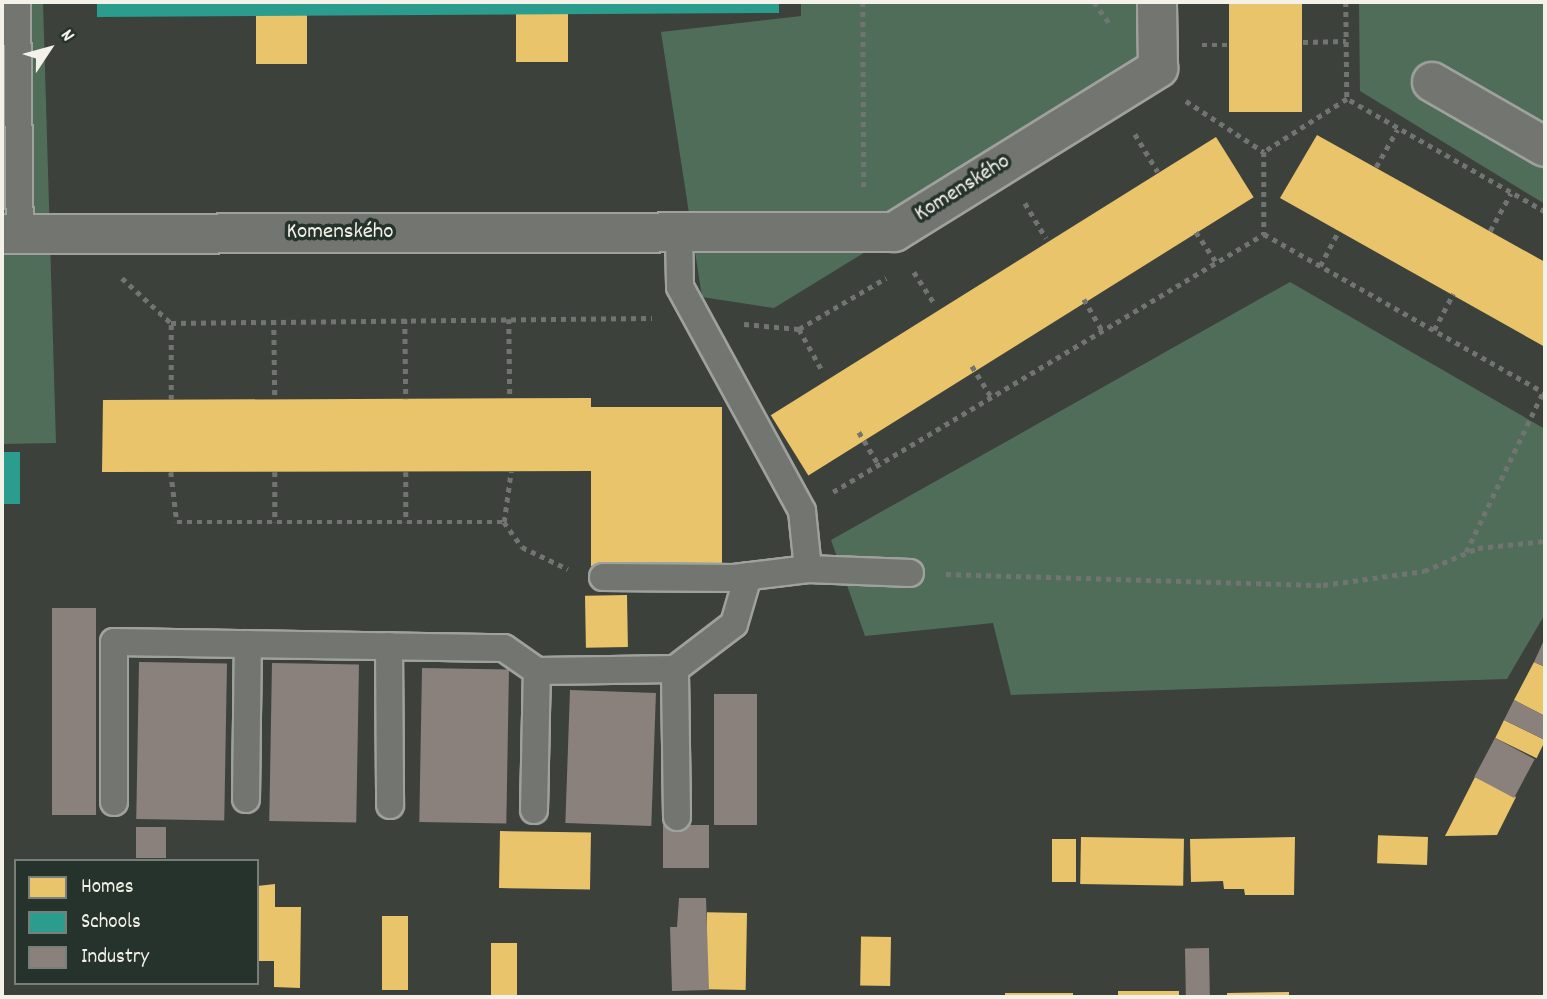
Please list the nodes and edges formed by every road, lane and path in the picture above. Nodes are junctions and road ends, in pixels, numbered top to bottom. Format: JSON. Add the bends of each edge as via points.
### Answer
{"nodes":[{"id":1,"x":17,"y":2,"type":"edge"},
{"id":2,"x":1157,"y":2,"type":"edge"},
{"id":3,"x":1346,"y":2,"type":"edge"},
{"id":4,"x":1346,"y":41,"type":"junction"},
{"id":5,"x":1303,"y":42,"type":"dead end"},
{"id":6,"x":1197,"y":45,"type":"dead end"},
{"id":7,"x":1230,"y":45,"type":"dead end"},
{"id":8,"x":1432,"y":82,"type":"dead end"},
{"id":9,"x":1347,"y":99,"type":"junction"},
{"id":10,"x":1397,"y":130,"type":"junction"},
{"id":11,"x":1133,"y":132,"type":"dead end"},
{"id":12,"x":1545,"y":147,"type":"edge"},
{"id":13,"x":1376,"y":167,"type":"dead end"},
{"id":14,"x":1158,"y":172,"type":"dead end"},
{"id":15,"x":1511,"y":193,"type":"junction"},
{"id":16,"x":1022,"y":198,"type":"dead end"},
{"id":17,"x":1545,"y":212,"type":"edge"},
{"id":18,"x":1339,"y":231,"type":"dead end"},
{"id":19,"x":1490,"y":231,"type":"dead end"},
{"id":20,"x":1196,"y":232,"type":"dead end"},
{"id":21,"x":679,"y":233,"type":"junction"},
{"id":22,"x":11,"y":234,"type":"edge"},
{"id":23,"x":1264,"y":234,"type":"junction"},
{"id":24,"x":1046,"y":238,"type":"dead end"},
{"id":25,"x":1216,"y":262,"type":"junction"},
{"id":26,"x":909,"y":264,"type":"dead end"},
{"id":27,"x":1320,"y":265,"type":"junction"},
{"id":28,"x":113,"y":270,"type":"dead end"},
{"id":29,"x":1453,"y":295,"type":"dead end"},
{"id":30,"x":1084,"y":299,"type":"dead end"},
{"id":31,"x":934,"y":304,"type":"dead end"},
{"id":32,"x":405,"y":319,"type":"dead end"},
{"id":33,"x":509,"y":319,"type":"dead end"},
{"id":34,"x":274,"y":320,"type":"dead end"},
{"id":35,"x":799,"y":329,"type":"dead end"},
{"id":36,"x":1102,"y":330,"type":"junction"},
{"id":37,"x":1434,"y":330,"type":"junction"},
{"id":38,"x":972,"y":366,"type":"dead end"},
{"id":39,"x":822,"y":370,"type":"dead end"},
{"id":40,"x":1544,"y":393,"type":"edge"},
{"id":41,"x":991,"y":397,"type":"junction"},
{"id":42,"x":510,"y":398,"type":"dead end"},
{"id":43,"x":275,"y":399,"type":"dead end"},
{"id":44,"x":406,"y":399,"type":"dead end"},
{"id":45,"x":171,"y":400,"type":"dead end"},
{"id":46,"x":859,"y":432,"type":"dead end"},
{"id":47,"x":878,"y":464,"type":"junction"},
{"id":48,"x":511,"y":471,"type":"dead end"},
{"id":49,"x":171,"y":472,"type":"dead end"},
{"id":50,"x":275,"y":472,"type":"dead end"},
{"id":51,"x":406,"y":472,"type":"dead end"},
{"id":52,"x":802,"y":511,"type":"junction"},
{"id":53,"x":275,"y":522,"type":"junction"},
{"id":54,"x":406,"y":522,"type":"junction"},
{"id":55,"x":504,"y":522,"type":"junction"},
{"id":56,"x":1545,"y":541,"type":"edge"},
{"id":57,"x":1465,"y":553,"type":"junction"},
{"id":58,"x":808,"y":569,"type":"junction"},
{"id":59,"x":910,"y":573,"type":"joint"},
{"id":60,"x":748,"y":576,"type":"junction"},
{"id":61,"x":603,"y":577,"type":"joint"},
{"id":62,"x":248,"y":644,"type":"junction"},
{"id":63,"x":389,"y":646,"type":"junction"},
{"id":64,"x":674,"y":669,"type":"junction"},
{"id":65,"x":537,"y":671,"type":"junction"},
{"id":66,"x":246,"y":799,"type":"dead end"},
{"id":67,"x":114,"y":802,"type":"dead end"},
{"id":68,"x":390,"y":805,"type":"dead end"},
{"id":69,"x":534,"y":810,"type":"dead end"},
{"id":70,"x":677,"y":817,"type":"dead end"}],
"edges":[{"from":1,"to":22,"type":"lane"},
{"from":2,"to":21,"type":"street","name":"Komenského","via":[[1158,68],[894,232]]},
{"from":3,"to":4,"type":"path"},
{"from":4,"to":5,"type":"path"},
{"from":4,"to":9,"type":"path"},
{"from":6,"to":7,"type":"path"},
{"from":8,"to":12,"type":"street"},
{"from":9,"to":10,"type":"path"},
{"from":9,"to":23,"type":"path","via":[[1264,152]]},
{"from":10,"to":13,"type":"path"},
{"from":10,"to":15,"type":"path"},
{"from":11,"to":14,"type":"path"},
{"from":15,"to":17,"type":"path"},
{"from":15,"to":19,"type":"path"},
{"from":16,"to":24,"type":"path"},
{"from":18,"to":27,"type":"path"},
{"from":20,"to":25,"type":"path"},
{"from":21,"to":22,"type":"street","name":"Komenského"},
{"from":21,"to":52,"type":"lane","via":[[680,287]]},
{"from":23,"to":25,"type":"path"},
{"from":23,"to":27,"type":"path"},
{"from":25,"to":36,"type":"path"},
{"from":26,"to":31,"type":"path"},
{"from":27,"to":37,"type":"path"},
{"from":28,"to":45,"type":"path","via":[[171,323]]},
{"from":29,"to":37,"type":"path"},
{"from":30,"to":36,"type":"path"},
{"from":32,"to":44,"type":"path"},
{"from":33,"to":42,"type":"path"},
{"from":34,"to":43,"type":"path"},
{"from":35,"to":39,"type":"path"},
{"from":36,"to":41,"type":"path"},
{"from":37,"to":40,"type":"path"},
{"from":38,"to":41,"type":"path"},
{"from":40,"to":57,"type":"path"},
{"from":41,"to":47,"type":"path"},
{"from":46,"to":47,"type":"path"},
{"from":47,"to":52,"type":"path"},
{"from":48,"to":55,"type":"path"},
{"from":49,"to":53,"type":"path","via":[[177,522]]},
{"from":50,"to":53,"type":"path"},
{"from":51,"to":54,"type":"path"},
{"from":52,"to":58,"type":"lane"},
{"from":53,"to":54,"type":"path"},
{"from":54,"to":55,"type":"path"},
{"from":55,"to":61,"type":"path","via":[[543,562]]},
{"from":56,"to":57,"type":"path"},
{"from":57,"to":59,"type":"path","via":[[1424,571],[1323,585]]},
{"from":58,"to":59,"type":"lane"},
{"from":58,"to":60,"type":"lane"},
{"from":60,"to":61,"type":"lane"},
{"from":60,"to":64,"type":"lane","via":[[734,624]]},
{"from":62,"to":63,"type":"lane"},
{"from":62,"to":66,"type":"lane"},
{"from":62,"to":67,"type":"lane","via":[[114,642]]},
{"from":63,"to":65,"type":"lane","via":[[504,648]]},
{"from":63,"to":68,"type":"lane"},
{"from":64,"to":65,"type":"lane"},
{"from":64,"to":70,"type":"lane"},
{"from":65,"to":69,"type":"lane"}]}
